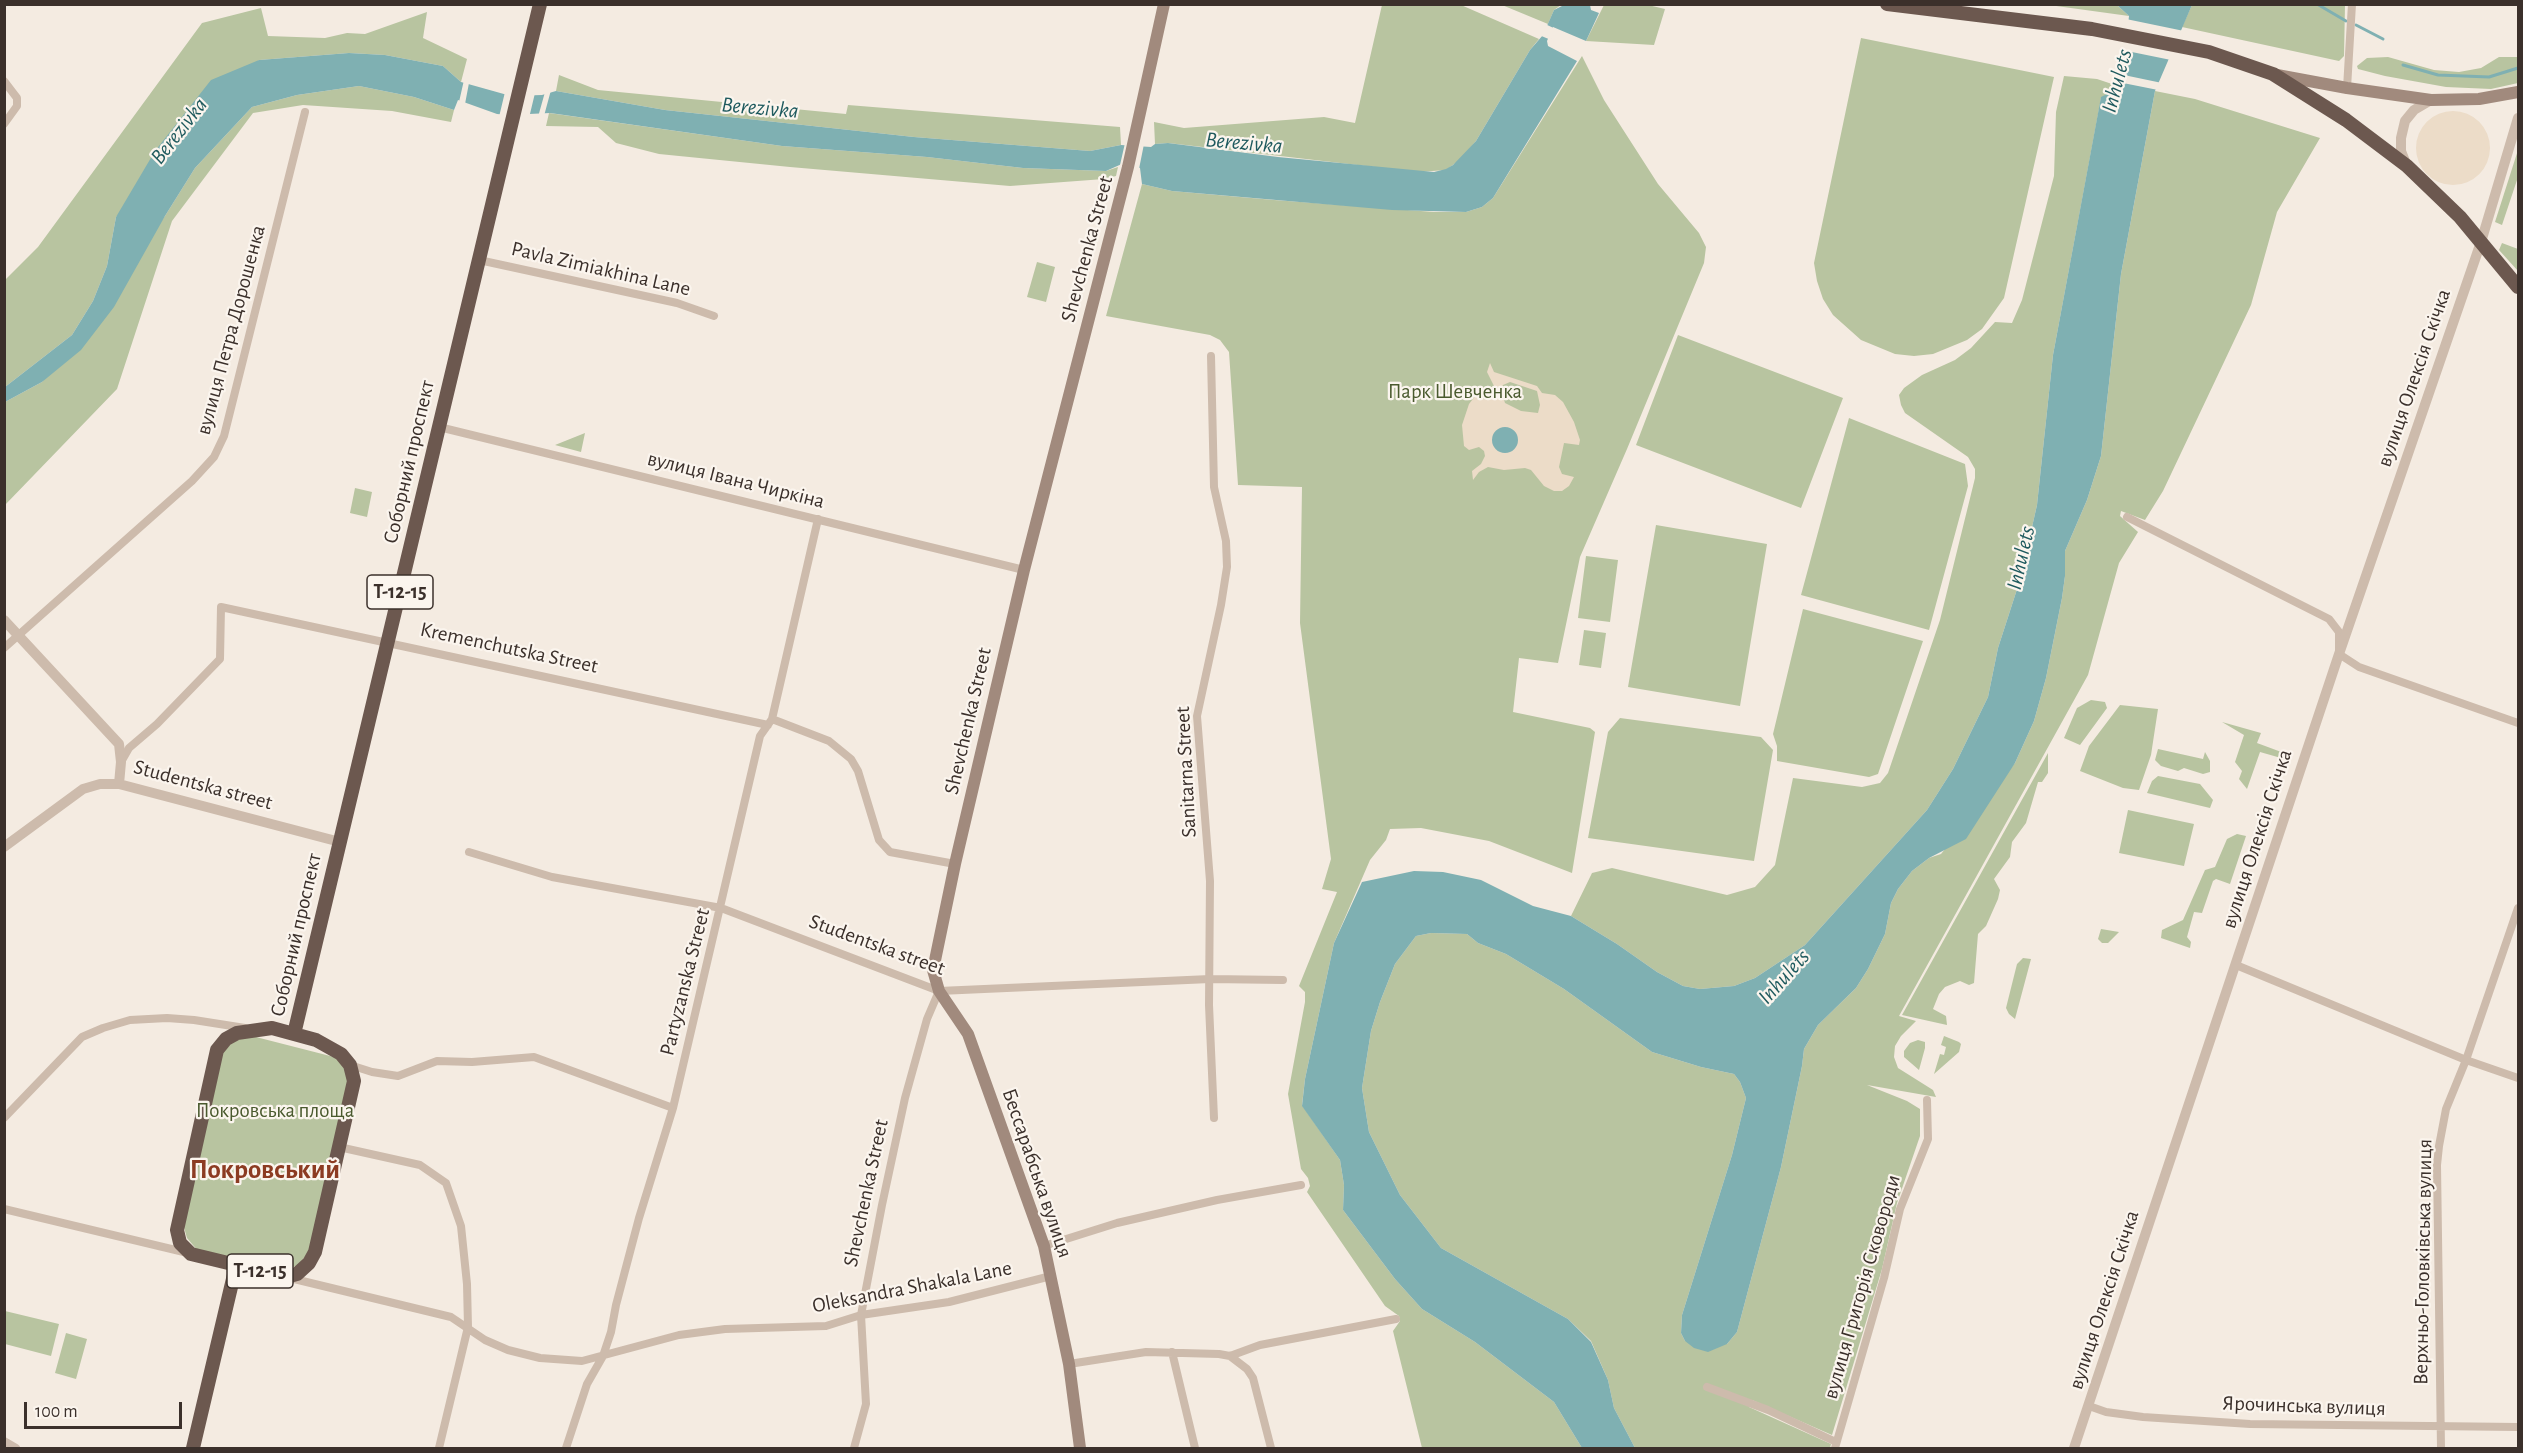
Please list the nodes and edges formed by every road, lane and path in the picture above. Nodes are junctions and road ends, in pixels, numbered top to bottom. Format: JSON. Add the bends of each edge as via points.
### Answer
{"nodes":[{"id":1,"x":540,"y":4,"type":"edge"},
{"id":2,"x":1164,"y":4,"type":"edge"},
{"id":3,"x":1887,"y":4,"type":"edge"},
{"id":4,"x":2352,"y":4,"type":"edge"},
{"id":5,"x":2273,"y":74,"type":"junction"},
{"id":6,"x":4,"y":81,"type":"edge"},
{"id":7,"x":2347,"y":88,"type":"junction"},
{"id":8,"x":2518,"y":92,"type":"edge"},
{"id":9,"x":2431,"y":100,"type":"junction"},
{"id":10,"x":305,"y":112,"type":"dead end"},
{"id":11,"x":2518,"y":118,"type":"edge"},
{"id":12,"x":4,"y":124,"type":"edge"},
{"id":13,"x":2407,"y":165,"type":"junction"},
{"id":14,"x":2481,"y":243,"type":"junction"},
{"id":15,"x":479,"y":260,"type":"junction"},
{"id":16,"x":2518,"y":287,"type":"edge"},
{"id":17,"x":714,"y":316,"type":"dead end"},
{"id":18,"x":1211,"y":356,"type":"dead end"},
{"id":19,"x":439,"y":427,"type":"junction"},
{"id":20,"x":2127,"y":517,"type":"dead end"},
{"id":21,"x":818,"y":519,"type":"junction"},
{"id":22,"x":1024,"y":570,"type":"junction"},
{"id":23,"x":4,"y":620,"type":"edge"},
{"id":24,"x":18,"y":635,"type":"junction"},
{"id":25,"x":388,"y":642,"type":"junction"},
{"id":26,"x":4,"y":648,"type":"edge"},
{"id":27,"x":2339,"y":654,"type":"junction"},
{"id":28,"x":770,"y":722,"type":"junction"},
{"id":29,"x":2518,"y":723,"type":"edge"},
{"id":30,"x":121,"y":762,"type":"junction"},
{"id":31,"x":118,"y":783,"type":"junction"},
{"id":32,"x":340,"y":842,"type":"junction"},
{"id":33,"x":4,"y":847,"type":"edge"},
{"id":34,"x":469,"y":852,"type":"dead end"},
{"id":35,"x":955,"y":864,"type":"junction"},
{"id":36,"x":721,"y":908,"type":"junction"},
{"id":37,"x":2518,"y":908,"type":"edge"},
{"id":38,"x":2236,"y":965,"type":"junction"},
{"id":39,"x":1210,"y":979,"type":"junction"},
{"id":40,"x":1283,"y":980,"type":"dead end"},
{"id":41,"x":939,"y":992,"type":"junction"},
{"id":42,"x":255,"y":1030,"type":"junction"},
{"id":43,"x":294,"y":1034,"type":"junction"},
{"id":44,"x":2466,"y":1060,"type":"junction"},
{"id":45,"x":350,"y":1065,"type":"junction"},
{"id":46,"x":2518,"y":1078,"type":"edge"},
{"id":47,"x":1927,"y":1100,"type":"dead end"},
{"id":48,"x":673,"y":1108,"type":"junction"},
{"id":49,"x":4,"y":1118,"type":"edge"},
{"id":50,"x":1214,"y":1118,"type":"dead end"},
{"id":51,"x":339,"y":1147,"type":"junction"},
{"id":52,"x":1301,"y":1185,"type":"dead end"},
{"id":53,"x":4,"y":1209,"type":"edge"},
{"id":54,"x":1044,"y":1246,"type":"junction"},
{"id":55,"x":192,"y":1254,"type":"junction"},
{"id":56,"x":236,"y":1266,"type":"junction"},
{"id":57,"x":1051,"y":1276,"type":"junction"},
{"id":58,"x":285,"y":1277,"type":"junction"},
{"id":59,"x":861,"y":1315,"type":"junction"},
{"id":60,"x":1396,"y":1319,"type":"dead end"},
{"id":61,"x":468,"y":1327,"type":"junction"},
{"id":62,"x":1172,"y":1352,"type":"junction"},
{"id":63,"x":603,"y":1356,"type":"junction"},
{"id":64,"x":1230,"y":1356,"type":"junction"},
{"id":65,"x":1069,"y":1364,"type":"junction"},
{"id":66,"x":1707,"y":1387,"type":"dead end"},
{"id":67,"x":2089,"y":1406,"type":"junction"},
{"id":68,"x":2518,"y":1427,"type":"edge"},
{"id":69,"x":2440,"y":1428,"type":"junction"},
{"id":70,"x":4,"y":1442,"type":"edge"},
{"id":71,"x":1836,"y":1445,"type":"edge"},
{"id":72,"x":16,"y":1449,"type":"edge"},
{"id":73,"x":194,"y":1449,"type":"edge"},
{"id":74,"x":439,"y":1449,"type":"edge"},
{"id":75,"x":566,"y":1449,"type":"edge"},
{"id":76,"x":854,"y":1449,"type":"edge"},
{"id":77,"x":1080,"y":1449,"type":"edge"},
{"id":78,"x":1195,"y":1449,"type":"edge"},
{"id":79,"x":1271,"y":1449,"type":"edge"},
{"id":80,"x":2074,"y":1449,"type":"edge"},
{"id":81,"x":2441,"y":1449,"type":"edge"}],
"edges":[{"from":1,"to":15,"type":"highway","name":"Соборний проспект","number":"Т-12-15"},
{"from":2,"to":22,"type":"main road","name":"Shevchenka Street","via":[[1128,167]]},
{"from":3,"to":5,"type":"highway","via":[[2092,29],[2209,52]]},
{"from":4,"to":7,"type":"street"},
{"from":5,"to":7,"type":"main road"},
{"from":5,"to":13,"type":"highway"},
{"from":6,"to":12,"type":"street","via":[[17,98],[14,112]]},
{"from":7,"to":9,"type":"main road"},
{"from":8,"to":9,"type":"main road","via":[[2479,99]]},
{"from":9,"to":13,"type":"street","via":[[2405,121],[2401,152]]},
{"from":10,"to":24,"type":"street","name":"вулиця Петра Дорошенка","via":[[224,436],[214,457]]},
{"from":11,"to":14,"type":"street","name":"вулиця Олексія Скічка"},
{"from":13,"to":14,"type":"highway"},
{"from":14,"to":16,"type":"highway"},
{"from":14,"to":27,"type":"street","name":"вулиця Олексія Скічка"},
{"from":15,"to":17,"type":"street","name":"Pavla Zimiakhina Lane","via":[[677,303]]},
{"from":15,"to":19,"type":"highway","name":"Соборний проспект","number":"Т-12-15"},
{"from":18,"to":39,"type":"street","name":"Sanitarna Street","via":[[1214,487],[1226,541],[1227,567],[1197,716],[1210,881]]},
{"from":19,"to":21,"type":"street","name":"вулиця Івана Чиркіна"},
{"from":19,"to":25,"type":"highway","name":"Соборний проспект","number":"Т-12-15"},
{"from":20,"to":27,"type":"street","via":[[2329,619],[2339,632]]},
{"from":21,"to":22,"type":"street","name":"вулиця Івана Чиркіна"},
{"from":21,"to":28,"type":"street","name":"Partyzanska Street"},
{"from":22,"to":35,"type":"main road","name":"Shevchenka Street"},
{"from":23,"to":24,"type":"street","name":"Studentska street"},
{"from":24,"to":26,"type":"street","name":"вулиця Петра Дорошенка"},
{"from":24,"to":30,"type":"street","name":"Studentska street","via":[[119,744]]},
{"from":25,"to":28,"type":"street","name":"Kremenchutska Street"},
{"from":25,"to":30,"type":"street","name":"Kremenchutska Street","via":[[221,607],[219,659],[158,724],[129,748]]},
{"from":25,"to":32,"type":"highway","name":"Соборний проспект","number":"Т-12-15"},
{"from":27,"to":29,"type":"street","via":[[2359,667]]},
{"from":27,"to":38,"type":"street","name":"вулиця Олексія Скічка"},
{"from":28,"to":35,"type":"street","name":"Kremenchutska Street","via":[[829,741],[851,759],[879,840],[890,852]]},
{"from":28,"to":36,"type":"street","name":"Partyzanska Street","via":[[760,736]]},
{"from":30,"to":31,"type":"street","name":"Studentska street"},
{"from":31,"to":32,"type":"street","name":"Studentska street"},
{"from":31,"to":33,"type":"street","via":[[83,789]]},
{"from":32,"to":43,"type":"highway","name":"Соборний проспект","number":"Т-12-15"},
{"from":34,"to":36,"type":"street","name":"Studentska street","via":[[552,877]]},
{"from":35,"to":41,"type":"main road","name":"Shevchenka Street","via":[[933,970]]},
{"from":36,"to":41,"type":"street","name":"Studentska street"},
{"from":36,"to":48,"type":"street","name":"Partyzanska Street"},
{"from":37,"to":44,"type":"street","name":"Верхньо-Головківська вулиця"},
{"from":38,"to":44,"type":"street"},
{"from":38,"to":67,"type":"street","name":"вулиця Олексія Скічка"},
{"from":39,"to":40,"type":"street","name":"Studentska street"},
{"from":39,"to":41,"type":"street","name":"Studentska street"},
{"from":39,"to":50,"type":"street","name":"Sanitarna Street"},
{"from":41,"to":54,"type":"main road","name":"Бессарабська вулиця","via":[[969,1034]]},
{"from":41,"to":59,"type":"street","name":"Shevchenka Street","via":[[927,1019],[905,1098]]},
{"from":42,"to":43,"type":"highway","via":[[272,1028]]},
{"from":42,"to":49,"type":"street","via":[[167,1018],[130,1020],[103,1028],[82,1037]]},
{"from":42,"to":55,"type":"highway","via":[[237,1033],[217,1050],[177,1230],[180,1243]]},
{"from":43,"to":45,"type":"highway","via":[[316,1040],[341,1054]]},
{"from":44,"to":46,"type":"street"},
{"from":44,"to":69,"type":"street","name":"Верхньо-Головківська вулиця","via":[[2446,1109],[2437,1165]]},
{"from":45,"to":48,"type":"street","via":[[398,1076],[437,1061],[534,1057]]},
{"from":45,"to":51,"type":"highway","number":"Т-12-15","via":[[354,1081]]},
{"from":47,"to":71,"type":"street","name":"вулиця Григорія Сковороди","via":[[1928,1139],[1900,1209]]},
{"from":48,"to":63,"type":"street","name":"Partyzanska Street"},
{"from":51,"to":58,"type":"highway","number":"Т-12-15","via":[[315,1252],[297,1274]]},
{"from":51,"to":61,"type":"street","via":[[420,1166],[446,1183],[461,1226]]},
{"from":52,"to":54,"type":"street","via":[[1128,1221]]},
{"from":53,"to":55,"type":"street"},
{"from":54,"to":57,"type":"main road","name":"Бессарабська вулиця"},
{"from":55,"to":56,"type":"highway","number":"Т-12-15"},
{"from":56,"to":58,"type":"highway","number":"Т-12-15"},
{"from":56,"to":73,"type":"highway","number":"Т-12-15"},
{"from":57,"to":59,"type":"street","name":"Oleksandra Shakala Lane","via":[[949,1302]]},
{"from":57,"to":65,"type":"main road","name":"Бессарабська вулиця"},
{"from":58,"to":61,"type":"street","via":[[451,1317]]},
{"from":59,"to":63,"type":"street","name":"Oleksandra Shakala Lane","via":[[826,1326],[725,1329],[679,1335]]},
{"from":59,"to":76,"type":"street","name":"Shevchenka Street","via":[[866,1404]]},
{"from":60,"to":64,"type":"street","via":[[1260,1345]]},
{"from":61,"to":63,"type":"street","name":"Oleksandra Shakala Lane","via":[[508,1350],[540,1358],[582,1361]]},
{"from":61,"to":74,"type":"street"},
{"from":62,"to":64,"type":"street"},
{"from":62,"to":65,"type":"street","via":[[1146,1352]]},
{"from":62,"to":78,"type":"street"},
{"from":63,"to":75,"type":"street","name":"Partyzanska Street","via":[[587,1384]]},
{"from":64,"to":79,"type":"street","via":[[1253,1378]]},
{"from":65,"to":77,"type":"main road","name":"Бессарабська вулиця"},
{"from":66,"to":71,"type":"street","via":[[1768,1410]]},
{"from":67,"to":69,"type":"street","name":"Ярочинська вулиця","via":[[2142,1418]]},
{"from":67,"to":80,"type":"street","name":"вулиця Олексія Скічка"},
{"from":68,"to":69,"type":"street","name":"Ярочинська вулиця"},
{"from":69,"to":81,"type":"street","name":"Верхньо-Головківська вулиця"},
{"from":70,"to":72,"type":"street"}]}
